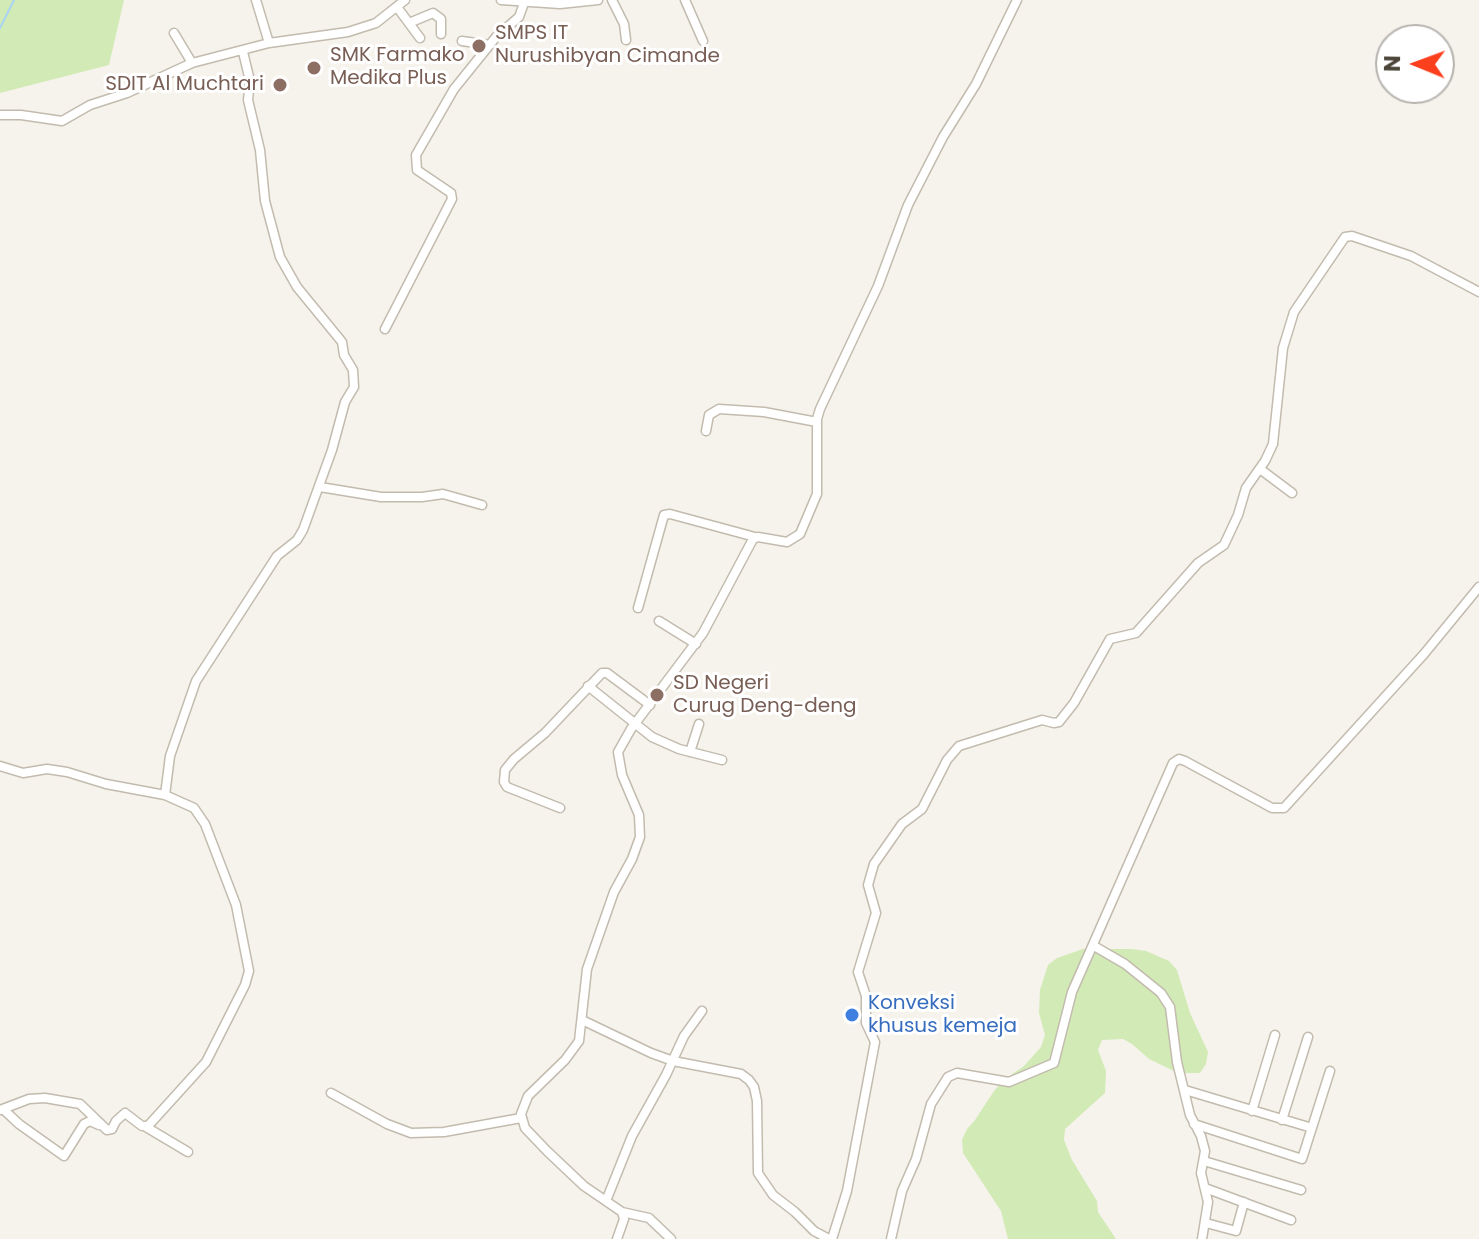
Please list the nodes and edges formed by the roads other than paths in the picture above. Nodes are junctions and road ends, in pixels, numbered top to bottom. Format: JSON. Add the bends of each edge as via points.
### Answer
{"nodes":[{"id":1,"x":256,"y":0,"type":"edge"},
{"id":2,"x":405,"y":0,"type":"edge"},
{"id":3,"x":501,"y":0,"type":"edge"},
{"id":4,"x":598,"y":0,"type":"edge"},
{"id":5,"x":612,"y":0,"type":"edge"},
{"id":6,"x":685,"y":0,"type":"edge"},
{"id":7,"x":1017,"y":0,"type":"edge"},
{"id":8,"x":524,"y":3,"type":"junction"},
{"id":9,"x":397,"y":7,"type":"junction"},
{"id":10,"x":409,"y":23,"type":"junction"},
{"id":11,"x":174,"y":33,"type":"dead end"},
{"id":12,"x":441,"y":34,"type":"dead end"},
{"id":13,"x":420,"y":38,"type":"dead end"},
{"id":14,"x":626,"y":40,"type":"dead end"},
{"id":15,"x":462,"y":41,"type":"dead end"},
{"id":16,"x":703,"y":41,"type":"dead end"},
{"id":17,"x":269,"y":43,"type":"junction"},
{"id":18,"x":490,"y":45,"type":"junction"},
{"id":19,"x":243,"y":52,"type":"junction"},
{"id":20,"x":192,"y":63,"type":"junction"},
{"id":21,"x":0,"y":115,"type":"edge"},
{"id":22,"x":1479,"y":292,"type":"edge"},
{"id":23,"x":385,"y":329,"type":"dead end"},
{"id":24,"x":817,"y":422,"type":"junction"},
{"id":25,"x":706,"y":431,"type":"dead end"},
{"id":26,"x":1260,"y":469,"type":"junction"},
{"id":27,"x":320,"y":487,"type":"junction"},
{"id":28,"x":1292,"y":493,"type":"dead end"},
{"id":29,"x":482,"y":505,"type":"dead end"},
{"id":30,"x":755,"y":537,"type":"junction"},
{"id":31,"x":1479,"y":587,"type":"edge"},
{"id":32,"x":638,"y":608,"type":"dead end"},
{"id":33,"x":659,"y":621,"type":"dead end"},
{"id":34,"x":696,"y":644,"type":"junction"},
{"id":35,"x":588,"y":686,"type":"junction"},
{"id":36,"x":650,"y":705,"type":"junction"},
{"id":37,"x":636,"y":723,"type":"junction"},
{"id":38,"x":699,"y":724,"type":"dead end"},
{"id":39,"x":690,"y":752,"type":"junction"},
{"id":40,"x":722,"y":760,"type":"dead end"},
{"id":41,"x":0,"y":766,"type":"edge"},
{"id":42,"x":165,"y":795,"type":"junction"},
{"id":43,"x":560,"y":808,"type":"dead end"},
{"id":44,"x":1094,"y":946,"type":"junction"},
{"id":45,"x":702,"y":1011,"type":"dead end"},
{"id":46,"x":582,"y":1020,"type":"junction"},
{"id":47,"x":1275,"y":1035,"type":"dead end"},
{"id":48,"x":1308,"y":1037,"type":"dead end"},
{"id":49,"x":673,"y":1061,"type":"junction"},
{"id":50,"x":1330,"y":1071,"type":"dead end"},
{"id":51,"x":1185,"y":1090,"type":"junction"},
{"id":52,"x":331,"y":1093,"type":"dead end"},
{"id":53,"x":2,"y":1110,"type":"edge"},
{"id":54,"x":1252,"y":1111,"type":"junction"},
{"id":55,"x":521,"y":1118,"type":"junction"},
{"id":56,"x":1282,"y":1120,"type":"junction"},
{"id":57,"x":1194,"y":1124,"type":"junction"},
{"id":58,"x":99,"y":1125,"type":"junction"},
{"id":59,"x":146,"y":1127,"type":"junction"},
{"id":60,"x":1312,"y":1128,"type":"junction"},
{"id":61,"x":188,"y":1152,"type":"dead end"},
{"id":62,"x":1204,"y":1161,"type":"junction"},
{"id":63,"x":1205,"y":1188,"type":"junction"},
{"id":64,"x":1301,"y":1190,"type":"dead end"},
{"id":65,"x":606,"y":1201,"type":"junction"},
{"id":66,"x":1244,"y":1202,"type":"junction"},
{"id":67,"x":622,"y":1212,"type":"junction"},
{"id":68,"x":1291,"y":1220,"type":"dead end"},
{"id":69,"x":1206,"y":1223,"type":"junction"},
{"id":70,"x":617,"y":1239,"type":"edge"},
{"id":71,"x":671,"y":1239,"type":"edge"},
{"id":72,"x":830,"y":1239,"type":"edge"},
{"id":73,"x":891,"y":1239,"type":"edge"},
{"id":74,"x":1202,"y":1239,"type":"edge"}],
"edges":[{"from":1,"to":17,"type":"street"},
{"from":2,"to":9,"type":"street"},
{"from":3,"to":8,"type":"street"},
{"from":4,"to":8,"type":"street"},
{"from":5,"to":14,"type":"street"},
{"from":6,"to":16,"type":"street"},
{"from":7,"to":24,"type":"street","via":[[903,214],[878,286]]},
{"from":8,"to":18,"type":"street","via":[[519,17]]},
{"from":9,"to":10,"type":"street"},
{"from":9,"to":17,"type":"street","via":[[376,23],[348,32]]},
{"from":10,"to":12,"type":"street","via":[[433,13],[441,19]]},
{"from":10,"to":13,"type":"street"},
{"from":11,"to":20,"type":"street"},
{"from":15,"to":18,"type":"street"},
{"from":17,"to":19,"type":"street"},
{"from":18,"to":23,"type":"street","via":[[454,89],[416,155],[417,170],[452,199]]},
{"from":19,"to":20,"type":"street"},
{"from":19,"to":27,"type":"street","via":[[265,201],[280,257],[341,341],[354,376]]},
{"from":20,"to":21,"type":"street","via":[[62,121]]},
{"from":22,"to":26,"type":"street","via":[[1411,256],[1345,237],[1302,296],[1288,329],[1273,444]]},
{"from":24,"to":25,"type":"street","via":[[719,409],[709,415]]},
{"from":24,"to":30,"type":"street","via":[[818,490],[800,534],[787,542]]},
{"from":26,"to":28,"type":"street"},
{"from":26,"to":72,"type":"street","via":[[1244,493],[1224,545],[1198,563],[1138,631],[1110,639],[1059,722],[1042,720],[959,746],[922,809],[902,824],[872,867],[868,885],[876,913],[858,972],[866,996],[866,1023],[875,1042],[845,1199]]},
{"from":27,"to":29,"type":"street","via":[[381,497],[443,494]]},
{"from":27,"to":42,"type":"street","via":[[297,540],[277,556],[196,681],[170,756]]},
{"from":30,"to":32,"type":"street","via":[[664,515]]},
{"from":30,"to":34,"type":"street"},
{"from":31,"to":44,"type":"street","via":[[1284,808],[1272,808],[1185,761],[1175,761]]},
{"from":33,"to":34,"type":"street"},
{"from":34,"to":36,"type":"street"},
{"from":35,"to":36,"type":"street","via":[[604,672]]},
{"from":35,"to":37,"type":"street"},
{"from":35,"to":43,"type":"street","via":[[505,770],[507,787]]},
{"from":36,"to":37,"type":"street"},
{"from":37,"to":39,"type":"street","via":[[652,737]]},
{"from":37,"to":46,"type":"street","via":[[618,759],[639,815],[640,837],[589,960]]},
{"from":38,"to":39,"type":"street"},
{"from":39,"to":40,"type":"street"},
{"from":41,"to":42,"type":"street","via":[[23,773],[56,769]]},
{"from":42,"to":59,"type":"street","via":[[194,808],[205,824],[236,905],[249,971],[206,1062]]},
{"from":44,"to":51,"type":"street","via":[[1116,957],[1167,1001]]},
{"from":44,"to":73,"type":"street","via":[[1069,1001],[1051,1065],[1009,1082],[954,1073],[942,1084],[902,1191]]},
{"from":45,"to":49,"type":"street"},
{"from":46,"to":49,"type":"street"},
{"from":46,"to":55,"type":"street","via":[[577,1046],[528,1096]]},
{"from":47,"to":54,"type":"street"},
{"from":48,"to":56,"type":"street"},
{"from":49,"to":65,"type":"street","via":[[632,1136]]},
{"from":49,"to":72,"type":"street","via":[[749,1080],[757,1101],[758,1173],[775,1198]]},
{"from":50,"to":60,"type":"street"},
{"from":51,"to":54,"type":"street"},
{"from":51,"to":57,"type":"street"},
{"from":52,"to":55,"type":"street","via":[[411,1133]]},
{"from":53,"to":58,"type":"street","via":[[35,1098],[68,1100],[84,1107]]},
{"from":53,"to":58,"type":"street","via":[[64,1156],[84,1124]]},
{"from":54,"to":56,"type":"street"},
{"from":55,"to":65,"type":"street","via":[[547,1151]]},
{"from":56,"to":60,"type":"street"},
{"from":57,"to":60,"type":"street","via":[[1302,1159]]},
{"from":57,"to":62,"type":"street","via":[[1204,1145]]},
{"from":58,"to":59,"type":"street","via":[[112,1129],[127,1113]]},
{"from":59,"to":61,"type":"street"},
{"from":62,"to":63,"type":"street"},
{"from":62,"to":64,"type":"street"},
{"from":63,"to":66,"type":"street"},
{"from":63,"to":69,"type":"street"},
{"from":65,"to":67,"type":"street"},
{"from":66,"to":68,"type":"street"},
{"from":66,"to":69,"type":"street","via":[[1236,1231]]},
{"from":67,"to":70,"type":"street"},
{"from":67,"to":71,"type":"street","via":[[649,1218]]},
{"from":69,"to":74,"type":"street"}]}
